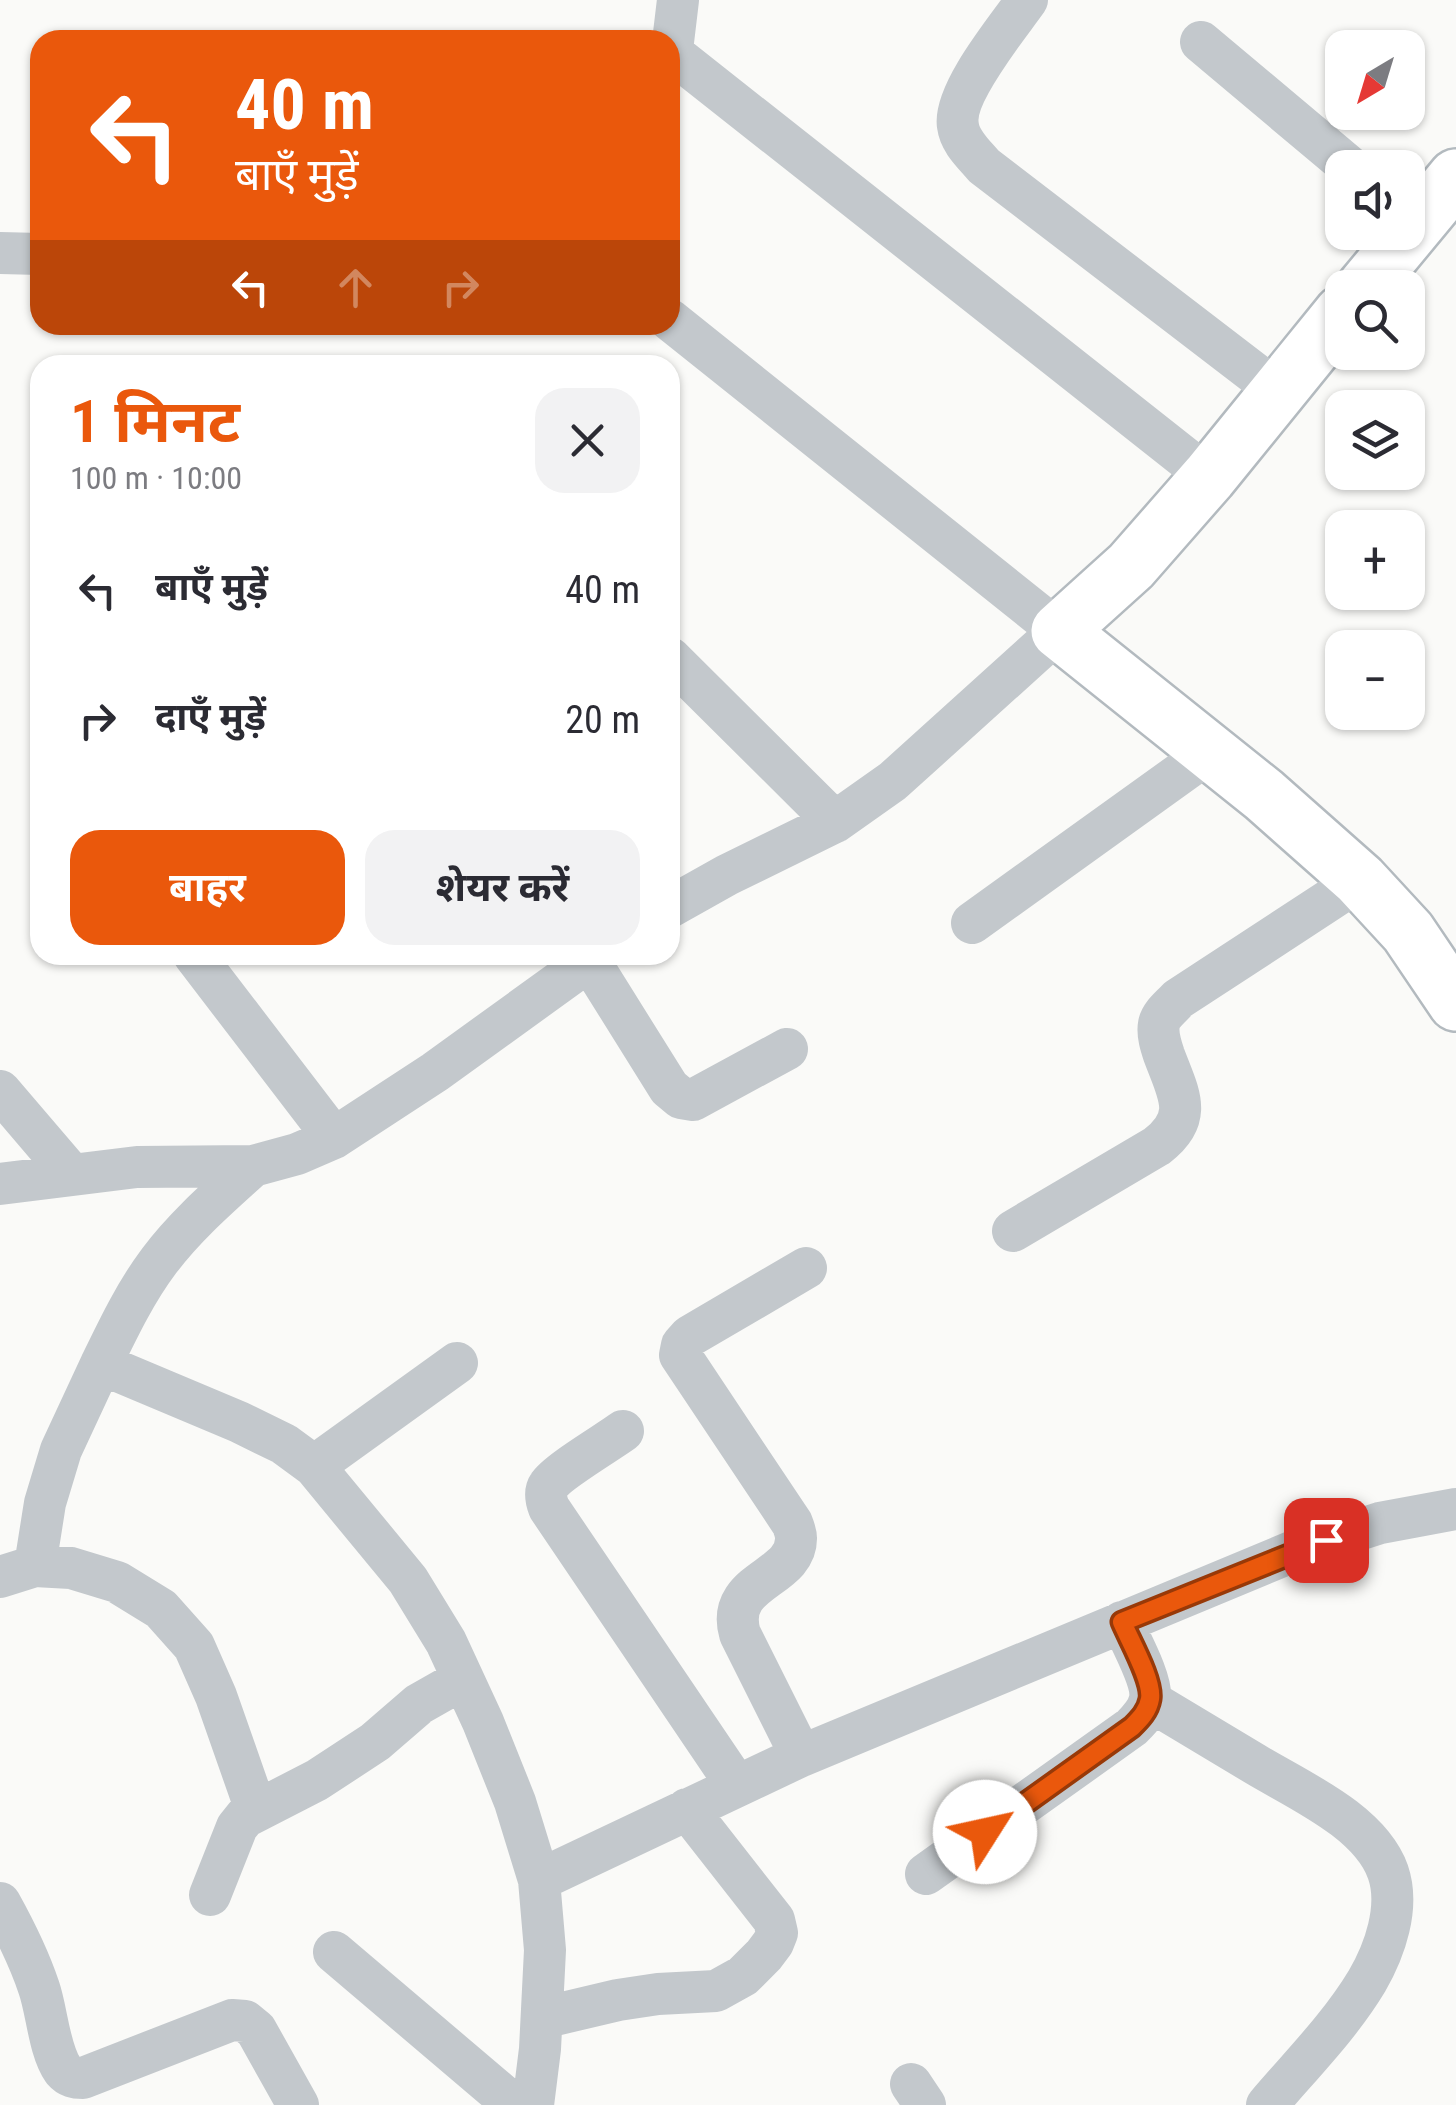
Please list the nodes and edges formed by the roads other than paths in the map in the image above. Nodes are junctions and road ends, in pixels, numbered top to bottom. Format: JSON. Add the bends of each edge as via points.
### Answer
{"nodes":[{"id":1,"x":678,"y":0,"type":"edge"},
{"id":2,"x":1027,"y":0,"type":"edge"},
{"id":3,"x":674,"y":30,"type":"edge"},
{"id":4,"x":1201,"y":42,"type":"dead end"},
{"id":5,"x":680,"y":67,"type":"edge"},
{"id":6,"x":1330,"y":150,"type":"edge"},
{"id":7,"x":1456,"y":177,"type":"edge"},
{"id":8,"x":1425,"y":207,"type":"edge"},
{"id":9,"x":0,"y":253,"type":"edge"},
{"id":10,"x":30,"y":254,"type":"edge"},
{"id":11,"x":680,"y":328,"type":"edge"},
{"id":12,"x":1325,"y":335,"type":"edge"},
{"id":13,"x":1279,"y":392,"type":"junction"},
{"id":14,"x":1209,"y":476,"type":"junction"},
{"id":15,"x":1059,"y":630,"type":"junction"},
{"id":16,"x":680,"y":668,"type":"edge"},
{"id":17,"x":1210,"y":752,"type":"junction"},
{"id":18,"x":835,"y":822,"type":"junction"},
{"id":19,"x":1360,"y":880,"type":"junction"},
{"id":20,"x":680,"y":901,"type":"edge"},
{"id":21,"x":972,"y":923,"type":"dead end"},
{"id":22,"x":202,"y":965,"type":"edge"},
{"id":23,"x":583,"y":965,"type":"edge"},
{"id":24,"x":597,"y":965,"type":"edge"},
{"id":25,"x":1456,"y":1003,"type":"edge"},
{"id":26,"x":787,"y":1049,"type":"dead end"},
{"id":27,"x":0,"y":1090,"type":"edge"},
{"id":28,"x":334,"y":1138,"type":"junction"},
{"id":29,"x":253,"y":1166,"type":"junction"},
{"id":30,"x":71,"y":1174,"type":"junction"},
{"id":31,"x":0,"y":1184,"type":"edge"},
{"id":32,"x":1012,"y":1231,"type":"dead end"},
{"id":33,"x":806,"y":1268,"type":"dead end"},
{"id":34,"x":458,"y":1363,"type":"dead end"},
{"id":35,"x":101,"y":1364,"type":"junction"},
{"id":36,"x":622,"y":1431,"type":"dead end"},
{"id":37,"x":314,"y":1466,"type":"junction"},
{"id":38,"x":1456,"y":1508,"type":"edge"},
{"id":39,"x":18,"y":1571,"type":"edge"},
{"id":40,"x":1122,"y":1622,"type":"junction"},
{"id":41,"x":463,"y":1679,"type":"junction"},
{"id":42,"x":1150,"y":1701,"type":"junction"},
{"id":43,"x":801,"y":1756,"type":"junction"},
{"id":44,"x":736,"y":1786,"type":"junction"},
{"id":45,"x":686,"y":1809,"type":"junction"},
{"id":46,"x":256,"y":1810,"type":"junction"},
{"id":47,"x":926,"y":1874,"type":"dead end"},
{"id":48,"x":538,"y":1880,"type":"junction"},
{"id":49,"x":210,"y":1896,"type":"dead end"},
{"id":50,"x":0,"y":1903,"type":"edge"},
{"id":51,"x":334,"y":1952,"type":"dead end"},
{"id":52,"x":542,"y":2018,"type":"junction"},
{"id":53,"x":84,"y":2092,"type":"edge"},
{"id":54,"x":298,"y":2105,"type":"edge"},
{"id":55,"x":514,"y":2105,"type":"edge"},
{"id":56,"x":533,"y":2105,"type":"edge"},
{"id":57,"x":1267,"y":2105,"type":"edge"}],
"edges":[{"from":1,"to":3,"type":"street"},
{"from":2,"to":13,"type":"street","via":[[960,104],[957,125],[965,144],[984,166]]},
{"from":4,"to":6,"type":"street"},
{"from":5,"to":14,"type":"street"},
{"from":7,"to":8,"type":"street"},
{"from":9,"to":10,"type":"street"},
{"from":11,"to":15,"type":"street"},
{"from":12,"to":13,"type":"street"},
{"from":13,"to":14,"type":"street"},
{"from":14,"to":15,"type":"street","via":[[1131,566]]},
{"from":15,"to":17,"type":"street"},
{"from":15,"to":18,"type":"street","via":[[893,781]]},
{"from":16,"to":18,"type":"street"},
{"from":17,"to":19,"type":"street"},
{"from":17,"to":21,"type":"street"},
{"from":18,"to":20,"type":"street"},
{"from":19,"to":25,"type":"street","via":[[1408,932]]},
{"from":19,"to":32,"type":"street","via":[[1164,1013],[1161,1047],[1181,1101],[1172,1134]]},
{"from":22,"to":28,"type":"street"},
{"from":23,"to":28,"type":"street"},
{"from":24,"to":26,"type":"street","via":[[681,1098],[693,1100]]},
{"from":27,"to":30,"type":"street"},
{"from":28,"to":29,"type":"street"},
{"from":29,"to":30,"type":"street"},
{"from":29,"to":35,"type":"street","via":[[158,1262]]},
{"from":30,"to":31,"type":"street"},
{"from":33,"to":43,"type":"street","via":[[690,1336],[680,1356],[792,1522],[791,1555],[748,1593],[736,1620]]},
{"from":34,"to":37,"type":"street"},
{"from":35,"to":37,"type":"street","via":[[239,1422]]},
{"from":35,"to":39,"type":"street","via":[[61,1450]]},
{"from":36,"to":44,"type":"street","via":[[549,1484],[544,1497]]},
{"from":37,"to":41,"type":"street","via":[[408,1580]]},
{"from":38,"to":40,"type":"street","via":[[1380,1522],[1299,1549]]},
{"from":39,"to":46,"type":"street","via":[[71,1568],[117,1582],[161,1609],[194,1646]]},
{"from":40,"to":42,"type":"street"},
{"from":40,"to":43,"type":"street"},
{"from":41,"to":46,"type":"street","via":[[317,1780]]},
{"from":41,"to":48,"type":"street","via":[[515,1802]]},
{"from":42,"to":47,"type":"street","via":[[1132,1727]]},
{"from":42,"to":57,"type":"street","via":[[1341,1816],[1370,1842],[1388,1871],[1394,1904],[1368,1980]]},
{"from":43,"to":44,"type":"street"},
{"from":44,"to":45,"type":"street"},
{"from":45,"to":48,"type":"street"},
{"from":45,"to":52,"type":"street","via":[[774,1920],[773,1943],[743,1976],[716,1991],[618,2000]]},
{"from":46,"to":49,"type":"street","via":[[236,1827]]},
{"from":48,"to":52,"type":"street"},
{"from":50,"to":53,"type":"street","via":[[39,1988],[62,2069]]},
{"from":51,"to":55,"type":"street"},
{"from":52,"to":56,"type":"street"},
{"from":53,"to":54,"type":"street","via":[[232,2020],[256,2030]]}]}
